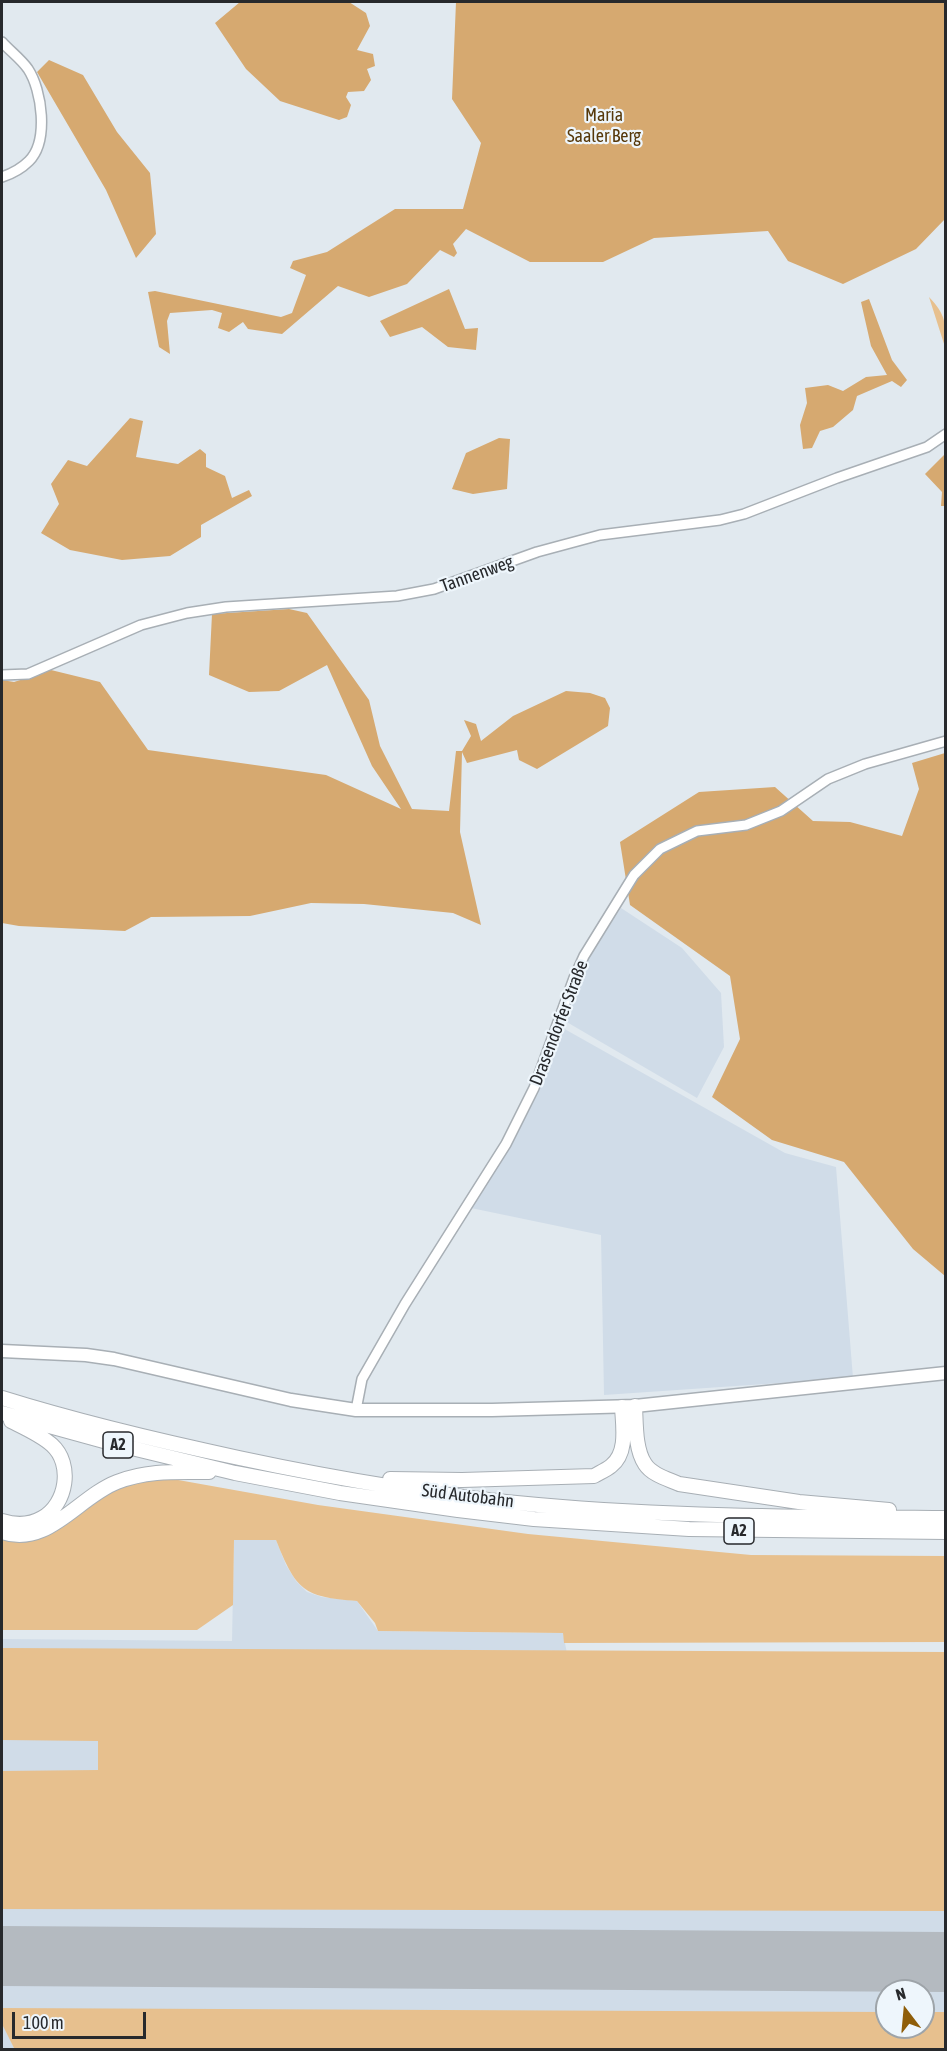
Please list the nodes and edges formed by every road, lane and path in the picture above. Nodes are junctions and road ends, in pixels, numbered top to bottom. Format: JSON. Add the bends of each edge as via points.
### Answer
{"nodes":[{"id":1,"x":2,"y":42,"type":"edge"},
{"id":2,"x":2,"y":177,"type":"edge"},
{"id":3,"x":945,"y":434,"type":"edge"},
{"id":4,"x":2,"y":675,"type":"edge"},
{"id":5,"x":945,"y":741,"type":"edge"},
{"id":6,"x":2,"y":1351,"type":"edge"},
{"id":7,"x":945,"y":1373,"type":"edge"},
{"id":8,"x":2,"y":1398,"type":"edge"},
{"id":9,"x":629,"y":1407,"type":"junction"},
{"id":10,"x":356,"y":1410,"type":"junction"},
{"id":11,"x":2,"y":1415,"type":"edge"},
{"id":12,"x":235,"y":1473,"type":"junction"},
{"id":13,"x":360,"y":1482,"type":"junction"},
{"id":14,"x":941,"y":1518,"type":"edge"},
{"id":15,"x":2,"y":1521,"type":"edge"},
{"id":16,"x":2,"y":1532,"type":"edge"},
{"id":17,"x":945,"y":1532,"type":"edge"}],
"edges":[{"from":1,"to":2,"type":"street","via":[[27,68],[36,86],[42,125],[30,160]]},
{"from":3,"to":4,"type":"street","name":"Tannenweg","via":[[927,447],[744,514],[591,537],[434,589],[397,596],[187,613],[141,625],[28,674]]},
{"from":5,"to":10,"type":"street","name":"Drasendorfer Straße","via":[[828,779],[782,811],[746,825],[697,831],[660,849],[634,875],[581,963],[534,1088],[506,1144],[362,1378]]},
{"from":6,"to":10,"type":"main road","via":[[114,1359],[291,1400]]},
{"from":7,"to":9,"type":"main road"},
{"from":8,"to":13,"type":"highway","name":"Süd Autobahn","number":"A2","via":[[167,1443]]},
{"from":9,"to":10,"type":"main road"},
{"from":9,"to":13,"type":"highway","via":[[621,1451],[612,1465],[594,1476]]},
{"from":9,"to":14,"type":"highway","via":[[645,1464],[679,1484]]},
{"from":11,"to":12,"type":"highway","name":"Süd Autobahn","number":"A2"},
{"from":11,"to":15,"type":"highway","via":[[53,1446],[63,1463],[64,1474],[63,1492],[43,1518],[17,1524]]},
{"from":12,"to":16,"type":"highway","via":[[138,1475],[115,1482],[45,1529],[19,1535]]},
{"from":12,"to":17,"type":"highway","name":"Süd Autobahn","number":"A2","via":[[340,1493],[534,1519],[689,1529]]},
{"from":13,"to":14,"type":"highway","name":"Süd Autobahn","number":"A2","via":[[536,1505],[608,1510]]}]}
